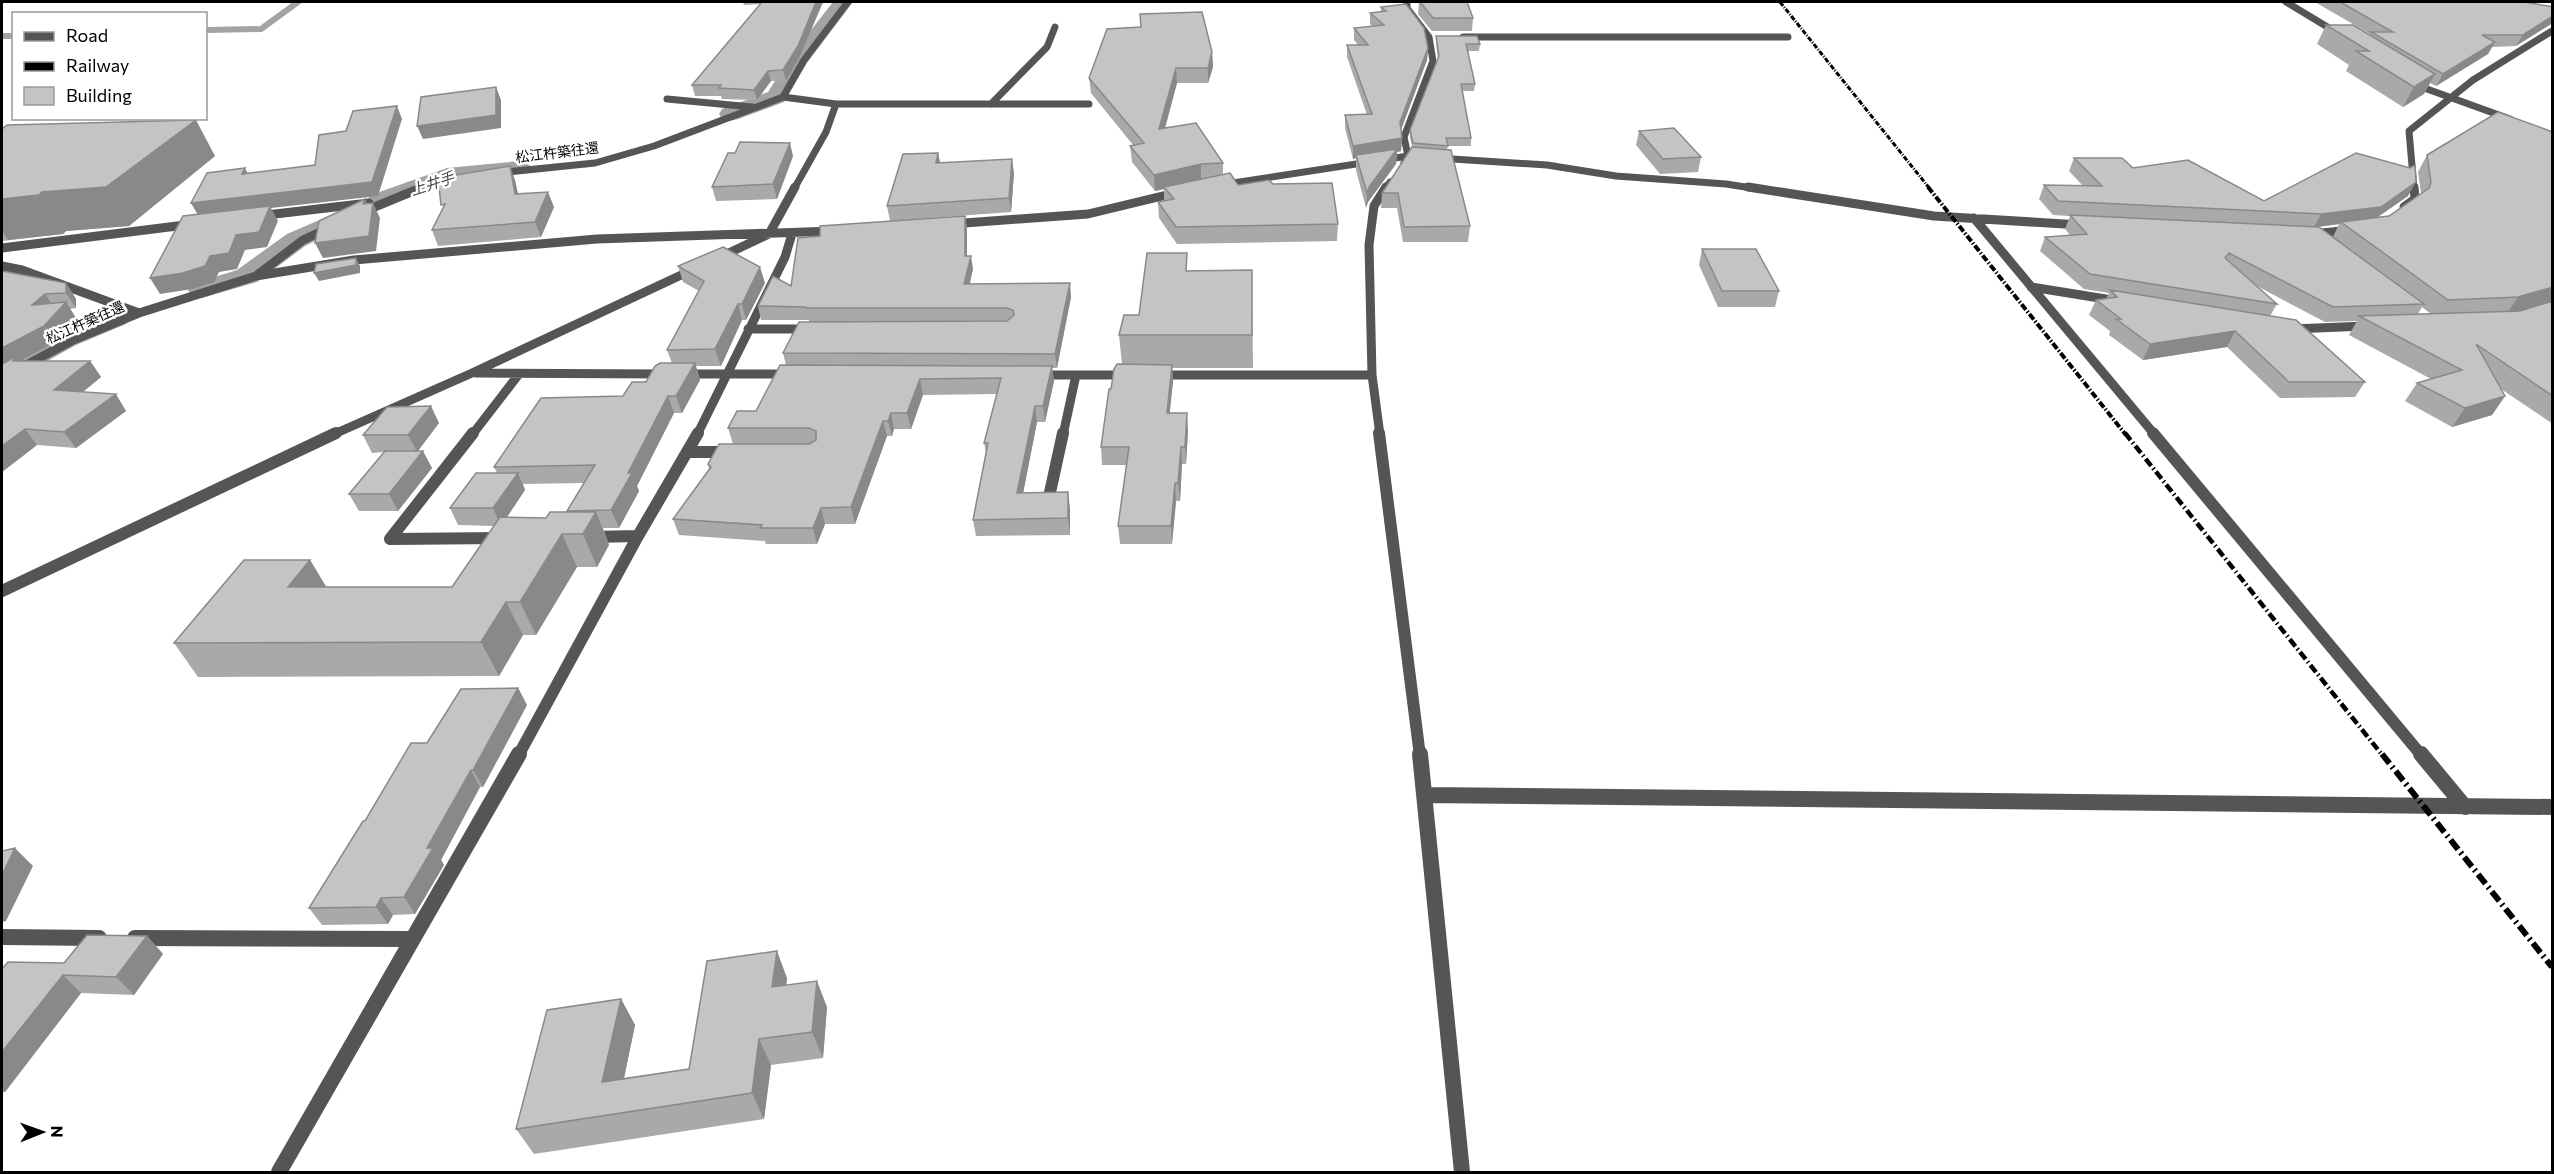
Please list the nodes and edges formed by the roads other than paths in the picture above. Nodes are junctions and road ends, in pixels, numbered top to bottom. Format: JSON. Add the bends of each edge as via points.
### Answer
{"nodes":[{"id":1,"x":848,"y":2,"type":"edge"},
{"id":2,"x":1407,"y":2,"type":"edge"},
{"id":3,"x":2286,"y":2,"type":"edge"},
{"id":4,"x":1054,"y":27,"type":"dead end"},
{"id":5,"x":2552,"y":31,"type":"edge"},
{"id":6,"x":1788,"y":37,"type":"dead end"},
{"id":7,"x":1429,"y":38,"type":"junction"},
{"id":8,"x":1441,"y":38,"type":"edge"},
{"id":9,"x":1453,"y":38,"type":"edge"},
{"id":10,"x":2345,"y":38,"type":"edge"},
{"id":11,"x":2409,"y":78,"type":"edge"},
{"id":12,"x":783,"y":97,"type":"junction"},
{"id":13,"x":2449,"y":97,"type":"junction"},
{"id":14,"x":667,"y":99,"type":"dead end"},
{"id":15,"x":836,"y":104,"type":"junction"},
{"id":16,"x":991,"y":104,"type":"junction"},
{"id":17,"x":1089,"y":104,"type":"dead end"},
{"id":18,"x":756,"y":107,"type":"junction"},
{"id":19,"x":2521,"y":123,"type":"edge"},
{"id":20,"x":1408,"y":156,"type":"junction"},
{"id":21,"x":482,"y":174,"type":"edge"},
{"id":22,"x":459,"y":177,"type":"edge"},
{"id":23,"x":1209,"y":187,"type":"edge"},
{"id":24,"x":1186,"y":190,"type":"edge"},
{"id":25,"x":385,"y":201,"type":"junction"},
{"id":26,"x":2399,"y":210,"type":"edge"},
{"id":27,"x":245,"y":218,"type":"edge"},
{"id":28,"x":350,"y":218,"type":"edge"},
{"id":29,"x":1974,"y":218,"type":"junction"},
{"id":30,"x":341,"y":222,"type":"edge"},
{"id":31,"x":198,"y":224,"type":"edge"},
{"id":32,"x":946,"y":225,"type":"edge"},
{"id":33,"x":2095,"y":225,"type":"edge"},
{"id":34,"x":2365,"y":229,"type":"edge"},
{"id":35,"x":839,"y":231,"type":"edge"},
{"id":36,"x":769,"y":234,"type":"junction"},
{"id":37,"x":792,"y":234,"type":"junction"},
{"id":38,"x":2303,"y":234,"type":"edge"},
{"id":39,"x":2314,"y":234,"type":"junction"},
{"id":40,"x":2323,"y":241,"type":"edge"},
{"id":41,"x":2,"y":248,"type":"edge"},
{"id":42,"x":2,"y":266,"type":"edge"},
{"id":43,"x":256,"y":276,"type":"junction"},
{"id":44,"x":2031,"y":287,"type":"junction"},
{"id":45,"x":2123,"y":302,"type":"edge"},
{"id":46,"x":139,"y":314,"type":"junction"},
{"id":47,"x":2375,"y":326,"type":"edge"},
{"id":48,"x":2284,"y":328,"type":"edge"},
{"id":49,"x":748,"y":329,"type":"junction"},
{"id":50,"x":819,"y":329,"type":"edge"},
{"id":51,"x":472,"y":374,"type":"junction"},
{"id":52,"x":519,"y":374,"type":"junction"},
{"id":53,"x":729,"y":374,"type":"junction"},
{"id":54,"x":801,"y":374,"type":"edge"},
{"id":55,"x":1029,"y":375,"type":"edge"},
{"id":56,"x":1076,"y":375,"type":"junction"},
{"id":57,"x":1136,"y":375,"type":"edge"},
{"id":58,"x":1147,"y":375,"type":"edge"},
{"id":59,"x":1372,"y":375,"type":"junction"},
{"id":60,"x":2,"y":378,"type":"edge"},
{"id":61,"x":688,"y":452,"type":"junction"},
{"id":62,"x":745,"y":452,"type":"edge"},
{"id":63,"x":1049,"y":496,"type":"edge"},
{"id":64,"x":638,"y":536,"type":"junction"},
{"id":65,"x":520,"y":537,"type":"edge"},
{"id":66,"x":579,"y":537,"type":"edge"},
{"id":67,"x":2,"y":591,"type":"edge"},
{"id":68,"x":1425,"y":795,"type":"junction"},
{"id":69,"x":2465,"y":807,"type":"junction"},
{"id":70,"x":2553,"y":807,"type":"edge"},
{"id":71,"x":2,"y":937,"type":"edge"},
{"id":72,"x":411,"y":939,"type":"junction"},
{"id":73,"x":279,"y":1173,"type":"edge"},
{"id":74,"x":1462,"y":1173,"type":"edge"}],
"edges":[{"from":1,"to":12,"type":"street","via":[[804,60]]},
{"from":2,"to":7,"type":"street","via":[[1407,8]]},
{"from":3,"to":10,"type":"street"},
{"from":4,"to":16,"type":"street","via":[[1047,46]]},
{"from":5,"to":13,"type":"street"},
{"from":6,"to":9,"type":"street"},
{"from":7,"to":8,"type":"street"},
{"from":7,"to":20,"type":"street","via":[[1432,61],[1404,137]]},
{"from":11,"to":13,"type":"street"},
{"from":12,"to":15,"type":"street"},
{"from":12,"to":18,"type":"street","name":"松江杵築往還"},
{"from":13,"to":19,"type":"street"},
{"from":13,"to":26,"type":"street","via":[[2409,131],[2415,199]]},
{"from":14,"to":18,"type":"street"},
{"from":15,"to":16,"type":"street"},
{"from":15,"to":36,"type":"street","via":[[826,132]]},
{"from":16,"to":17,"type":"street"},
{"from":18,"to":21,"type":"street","name":"松江杵築往還","via":[[654,146],[595,163]]},
{"from":20,"to":23,"type":"street"},
{"from":20,"to":29,"type":"street","via":[[1547,165],[1616,176],[1726,184],[1934,216]]},
{"from":20,"to":59,"type":"street","via":[[1374,206],[1369,245]]},
{"from":22,"to":25,"type":"street"},
{"from":24,"to":32,"type":"street","via":[[1088,214]]},
{"from":25,"to":27,"type":"street"},
{"from":25,"to":28,"type":"street"},
{"from":29,"to":33,"type":"street"},
{"from":29,"to":44,"type":"street"},
{"from":30,"to":43,"type":"street","name":"松江杵築往還","via":[[303,240]]},
{"from":31,"to":41,"type":"street"},
{"from":34,"to":39,"type":"street"},
{"from":35,"to":37,"type":"street"},
{"from":36,"to":37,"type":"street"},
{"from":36,"to":43,"type":"street","via":[[597,239],[354,260]]},
{"from":36,"to":51,"type":"street"},
{"from":37,"to":49,"type":"street","via":[[785,257]]},
{"from":38,"to":39,"type":"street"},
{"from":39,"to":40,"type":"street"},
{"from":42,"to":46,"type":"street"},
{"from":43,"to":46,"type":"street","name":"松江杵築往還"},
{"from":44,"to":45,"type":"street"},
{"from":44,"to":69,"type":"street"},
{"from":46,"to":60,"type":"street","name":"松江杵築往還","via":[[73,340]]},
{"from":47,"to":48,"type":"street"},
{"from":49,"to":50,"type":"street"},
{"from":49,"to":53,"type":"street"},
{"from":51,"to":52,"type":"street"},
{"from":51,"to":67,"type":"street","via":[[284,456]]},
{"from":52,"to":53,"type":"street"},
{"from":52,"to":65,"type":"street","via":[[390,539]]},
{"from":53,"to":54,"type":"street"},
{"from":53,"to":61,"type":"street"},
{"from":55,"to":56,"type":"street"},
{"from":56,"to":57,"type":"street"},
{"from":56,"to":63,"type":"street"},
{"from":58,"to":59,"type":"street"},
{"from":59,"to":68,"type":"street"},
{"from":61,"to":62,"type":"street"},
{"from":61,"to":64,"type":"street"},
{"from":64,"to":66,"type":"street"},
{"from":64,"to":72,"type":"street","via":[[497,795]]},
{"from":68,"to":69,"type":"street"},
{"from":68,"to":74,"type":"street"},
{"from":69,"to":70,"type":"street"},
{"from":71,"to":72,"type":"street"},
{"from":72,"to":73,"type":"street"}]}
